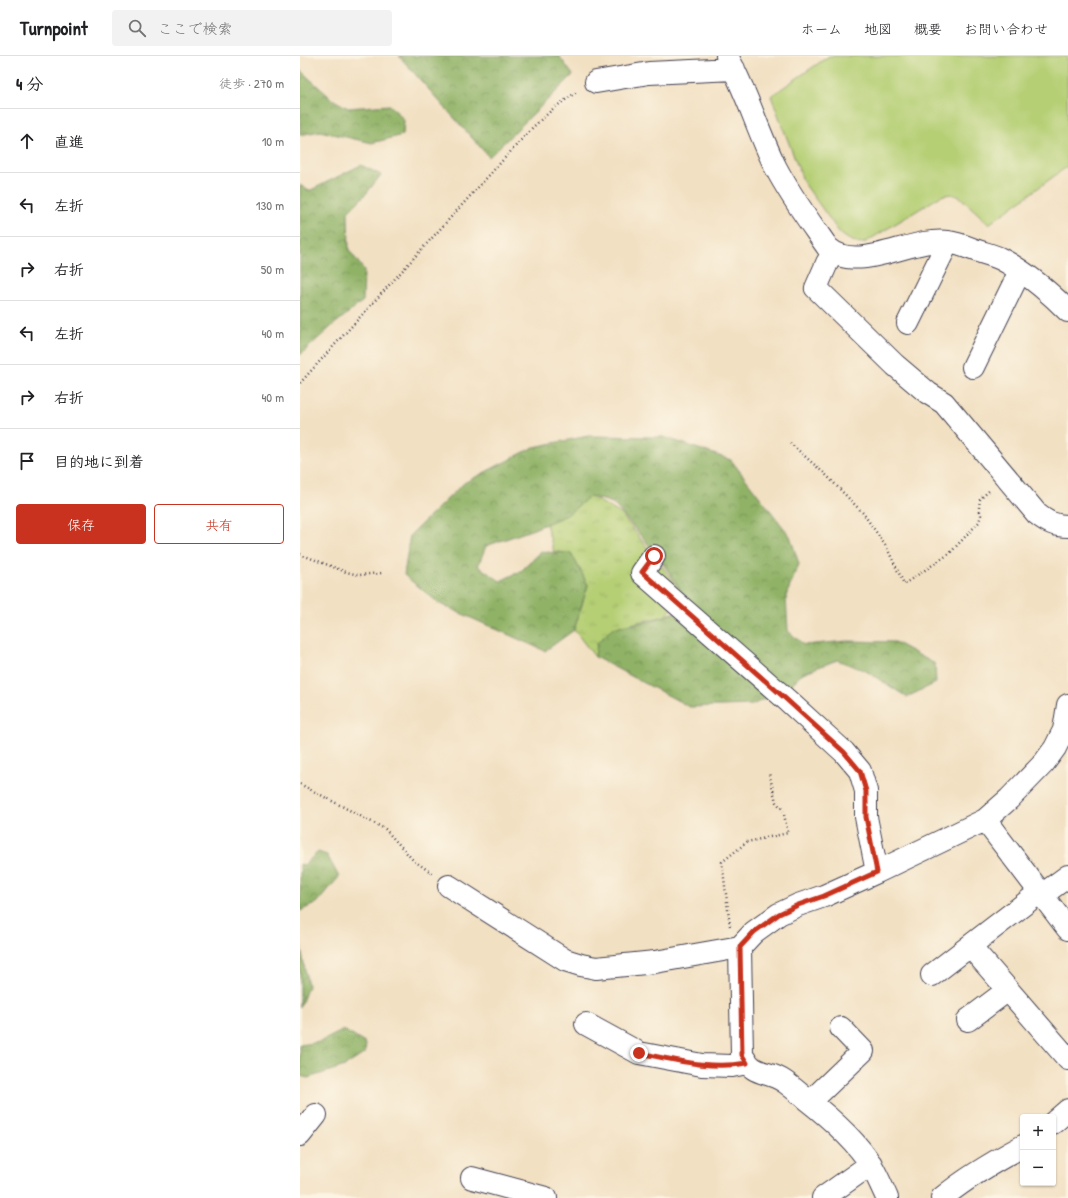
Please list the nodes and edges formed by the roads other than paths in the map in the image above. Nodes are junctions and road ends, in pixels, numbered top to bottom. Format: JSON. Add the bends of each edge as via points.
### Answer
{"nodes":[{"id":1,"x":731,"y":62,"type":"edge"},
{"id":2,"x":596,"y":82,"type":"road end"},
{"id":3,"x":948,"y":242,"type":"junction"},
{"id":4,"x":833,"y":253,"type":"junction"},
{"id":5,"x":1020,"y":271,"type":"junction"},
{"id":6,"x":1068,"y":311,"type":"edge"},
{"id":7,"x":908,"y":323,"type":"dead end"},
{"id":8,"x":973,"y":367,"type":"dead end"},
{"id":9,"x":1068,"y":526,"type":"edge"},
{"id":10,"x":654,"y":556,"type":"dead end"},
{"id":11,"x":1068,"y":710,"type":"edge"},
{"id":12,"x":985,"y":820,"type":"junction"},
{"id":13,"x":877,"y":872,"type":"junction"},
{"id":14,"x":1068,"y":876,"type":"edge"},
{"id":15,"x":449,"y":886,"type":"road end"},
{"id":16,"x":1041,"y":894,"type":"junction"},
{"id":17,"x":1068,"y":929,"type":"edge"},
{"id":18,"x":970,"y":946,"type":"junction"},
{"id":19,"x":737,"y":948,"type":"junction"},
{"id":20,"x":932,"y":975,"type":"dead end"},
{"id":21,"x":1008,"y":990,"type":"junction"},
{"id":22,"x":968,"y":1020,"type":"dead end"},
{"id":23,"x":586,"y":1024,"type":"dead end"},
{"id":24,"x":841,"y":1028,"type":"dead end"},
{"id":25,"x":1068,"y":1059,"type":"edge"},
{"id":26,"x":747,"y":1063,"type":"junction"},
{"id":27,"x":810,"y":1102,"type":"junction"},
{"id":28,"x":1068,"y":1110,"type":"edge"},
{"id":29,"x":316,"y":1115,"type":"dead end"},
{"id":30,"x":1056,"y":1120,"type":"edge"},
{"id":31,"x":300,"y":1135,"type":"edge"},
{"id":32,"x":1020,"y":1148,"type":"edge"},
{"id":33,"x":871,"y":1164,"type":"junction"},
{"id":34,"x":472,"y":1178,"type":"dead end"},
{"id":35,"x":546,"y":1198,"type":"edge"},
{"id":36,"x":823,"y":1198,"type":"edge"},
{"id":37,"x":887,"y":1198,"type":"edge"},
{"id":38,"x":942,"y":1198,"type":"edge"}],
"edges":[{"from":1,"to":2,"type":"street"},
{"from":1,"to":4,"type":"street","via":[[789,192]]},
{"from":3,"to":4,"type":"street","via":[[926,242],[871,257],[850,258]]},
{"from":3,"to":5,"type":"street","via":[[1000,259]]},
{"from":3,"to":7,"type":"street"},
{"from":4,"to":9,"type":"street","via":[[816,288],[895,365],[944,403],[1037,514],[1048,523]]},
{"from":5,"to":6,"type":"street"},
{"from":5,"to":8,"type":"street"},
{"from":10,"to":13,"type":"street","via":[[642,572],[793,705],[844,752],[860,771],[866,791],[866,817]]},
{"from":11,"to":12,"type":"street","via":[[1064,730],[1056,748],[1044,764],[1009,800]]},
{"from":12,"to":13,"type":"street"},
{"from":12,"to":16,"type":"street"},
{"from":13,"to":19,"type":"street","via":[[779,914]]},
{"from":14,"to":16,"type":"street"},
{"from":15,"to":19,"type":"street","via":[[566,960],[581,965],[596,968],[655,962]]},
{"from":16,"to":17,"type":"street"},
{"from":16,"to":18,"type":"street"},
{"from":18,"to":20,"type":"street"},
{"from":18,"to":21,"type":"street"},
{"from":19,"to":26,"type":"street","via":[[742,1055]]},
{"from":21,"to":22,"type":"street"},
{"from":21,"to":25,"type":"street"},
{"from":23,"to":26,"type":"street","via":[[639,1053],[702,1065],[732,1066]]},
{"from":24,"to":27,"type":"street","via":[[862,1051]]},
{"from":26,"to":27,"type":"street","via":[[756,1071],[785,1082]]},
{"from":27,"to":33,"type":"street","via":[[850,1138]]},
{"from":28,"to":30,"type":"street"},
{"from":29,"to":31,"type":"street"},
{"from":32,"to":38,"type":"street","via":[[953,1188]]},
{"from":33,"to":36,"type":"street"},
{"from":33,"to":37,"type":"street"},
{"from":34,"to":35,"type":"street"}]}
